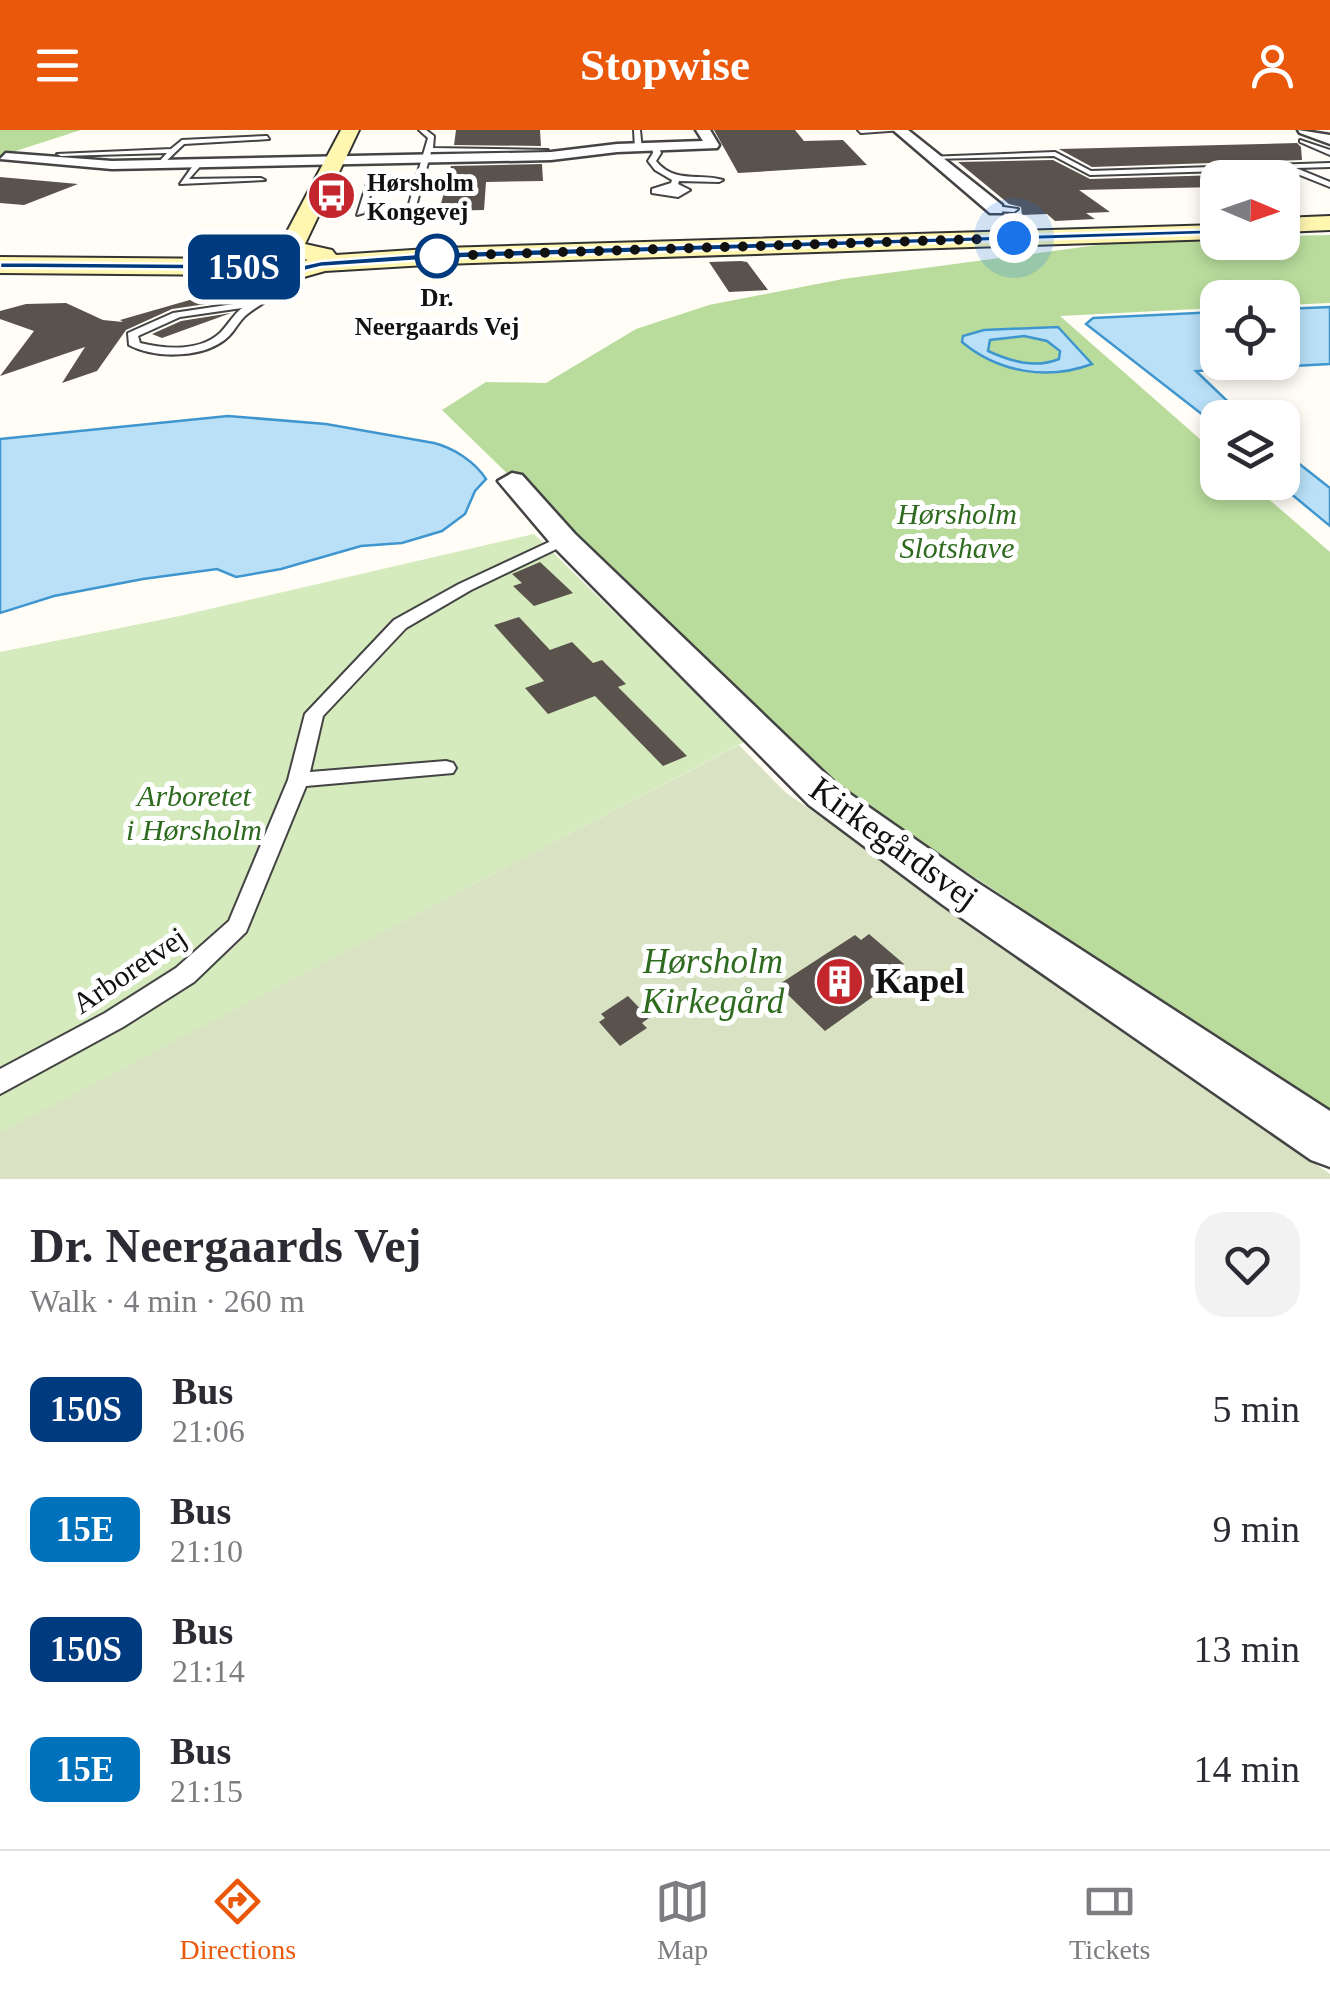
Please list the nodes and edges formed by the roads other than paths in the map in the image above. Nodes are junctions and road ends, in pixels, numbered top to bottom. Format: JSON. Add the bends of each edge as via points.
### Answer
{"nodes":[{"id":1,"x":350,"y":130,"type":"edge"},
{"id":2,"x":422,"y":130,"type":"edge"},
{"id":3,"x":637,"y":130,"type":"edge"},
{"id":4,"x":703,"y":130,"type":"edge"},
{"id":5,"x":900,"y":130,"type":"edge"},
{"id":6,"x":861,"y":131,"type":"edge"},
{"id":7,"x":1303,"y":136,"type":"edge"},
{"id":8,"x":267,"y":138,"type":"dead end"},
{"id":9,"x":1330,"y":140,"type":"edge"},
{"id":10,"x":465,"y":141,"type":"dead end"},
{"id":11,"x":647,"y":147,"type":"junction"},
{"id":12,"x":427,"y":149,"type":"junction"},
{"id":13,"x":544,"y":150,"type":"dead end"},
{"id":14,"x":173,"y":151,"type":"junction"},
{"id":15,"x":1330,"y":153,"type":"edge"},
{"id":16,"x":61,"y":154,"type":"dead end"},
{"id":17,"x":6,"y":157,"type":"dead end"},
{"id":18,"x":932,"y":157,"type":"junction"},
{"id":19,"x":336,"y":159,"type":"junction"},
{"id":20,"x":200,"y":162,"type":"junction"},
{"id":21,"x":161,"y":164,"type":"junction"},
{"id":22,"x":1300,"y":166,"type":"edge"},
{"id":23,"x":1330,"y":168,"type":"edge"},
{"id":24,"x":1200,"y":169,"type":"edge"},
{"id":25,"x":1300,"y":173,"type":"edge"},
{"id":26,"x":261,"y":180,"type":"dead end"},
{"id":27,"x":718,"y":180,"type":"dead end"},
{"id":28,"x":416,"y":184,"type":"junction"},
{"id":29,"x":1327,"y":185,"type":"edge"},
{"id":30,"x":1300,"y":187,"type":"edge"},
{"id":31,"x":996,"y":209,"type":"joint"},
{"id":32,"x":1014,"y":209,"type":"dead end"},
{"id":33,"x":360,"y":213,"type":"dead end"},
{"id":34,"x":410,"y":215,"type":"dead end"},
{"id":35,"x":1330,"y":226,"type":"edge"},
{"id":36,"x":1300,"y":227,"type":"edge"},
{"id":37,"x":1200,"y":231,"type":"edge"},
{"id":38,"x":290,"y":250,"type":"junction"},
{"id":39,"x":322,"y":259,"type":"junction"},
{"id":40,"x":249,"y":263,"type":"junction"},
{"id":41,"x":0,"y":265,"type":"edge"},
{"id":42,"x":276,"y":287,"type":"dead end"},
{"id":43,"x":259,"y":304,"type":"junction"},
{"id":44,"x":512,"y":481,"type":"dead end"},
{"id":45,"x":564,"y":540,"type":"junction"},
{"id":46,"x":446,"y":768,"type":"dead end"},
{"id":47,"x":298,"y":780,"type":"junction"},
{"id":48,"x":0,"y":1082,"type":"edge"},
{"id":49,"x":1330,"y":1142,"type":"edge"}],
"edges":[{"from":1,"to":19,"type":"main road"},
{"from":2,"to":12,"type":"lane","via":[[432,137]]},
{"from":3,"to":11,"type":"lane"},
{"from":4,"to":11,"type":"street","via":[[712,145]]},
{"from":5,"to":6,"type":"lane"},
{"from":5,"to":18,"type":"street"},
{"from":7,"to":9,"type":"street"},
{"from":7,"to":15,"type":"lane"},
{"from":8,"to":14,"type":"lane","via":[[191,140]]},
{"from":10,"to":12,"type":"lane"},
{"from":11,"to":12,"type":"street","via":[[541,156]]},
{"from":11,"to":27,"type":"lane","via":[[655,166],[675,183]]},
{"from":12,"to":13,"type":"lane"},
{"from":12,"to":19,"type":"street"},
{"from":12,"to":28,"type":"lane"},
{"from":14,"to":16,"type":"lane"},
{"from":14,"to":21,"type":"lane"},
{"from":17,"to":21,"type":"street"},
{"from":18,"to":24,"type":"lane","via":[[1055,154],[1090,173]]},
{"from":18,"to":31,"type":"street"},
{"from":19,"to":20,"type":"street"},
{"from":19,"to":38,"type":"main road"},
{"from":20,"to":21,"type":"street"},
{"from":20,"to":26,"type":"lane","via":[[183,182]]},
{"from":22,"to":23,"type":"lane"},
{"from":25,"to":29,"type":"lane"},
{"from":28,"to":33,"type":"lane","via":[[370,185]]},
{"from":28,"to":34,"type":"lane"},
{"from":29,"to":30,"type":"lane"},
{"from":31,"to":32,"type":"lane"},
{"from":35,"to":36,"type":"main road"},
{"from":37,"to":39,"type":"main road"},
{"from":38,"to":39,"type":"main road"},
{"from":38,"to":40,"type":"main road"},
{"from":39,"to":40,"type":"main road","via":[[280,274]]},
{"from":40,"to":41,"type":"main road"},
{"from":42,"to":43,"type":"lane"},
{"from":43,"to":43,"type":"lane","via":[[204,345],[172,351],[134,345],[132,335],[159,322]]},
{"from":44,"to":45,"type":"street","name":"Kirkegårdsvej"},
{"from":45,"to":47,"type":"lane","name":"Arboretvej","via":[[400,624],[314,714]]},
{"from":45,"to":49,"type":"street","name":"Kirkegårdsvej","via":[[824,795]]},
{"from":46,"to":47,"type":"lane"},
{"from":47,"to":48,"type":"lane","name":"Arboretvej","via":[[238,926],[185,975]]}]}
